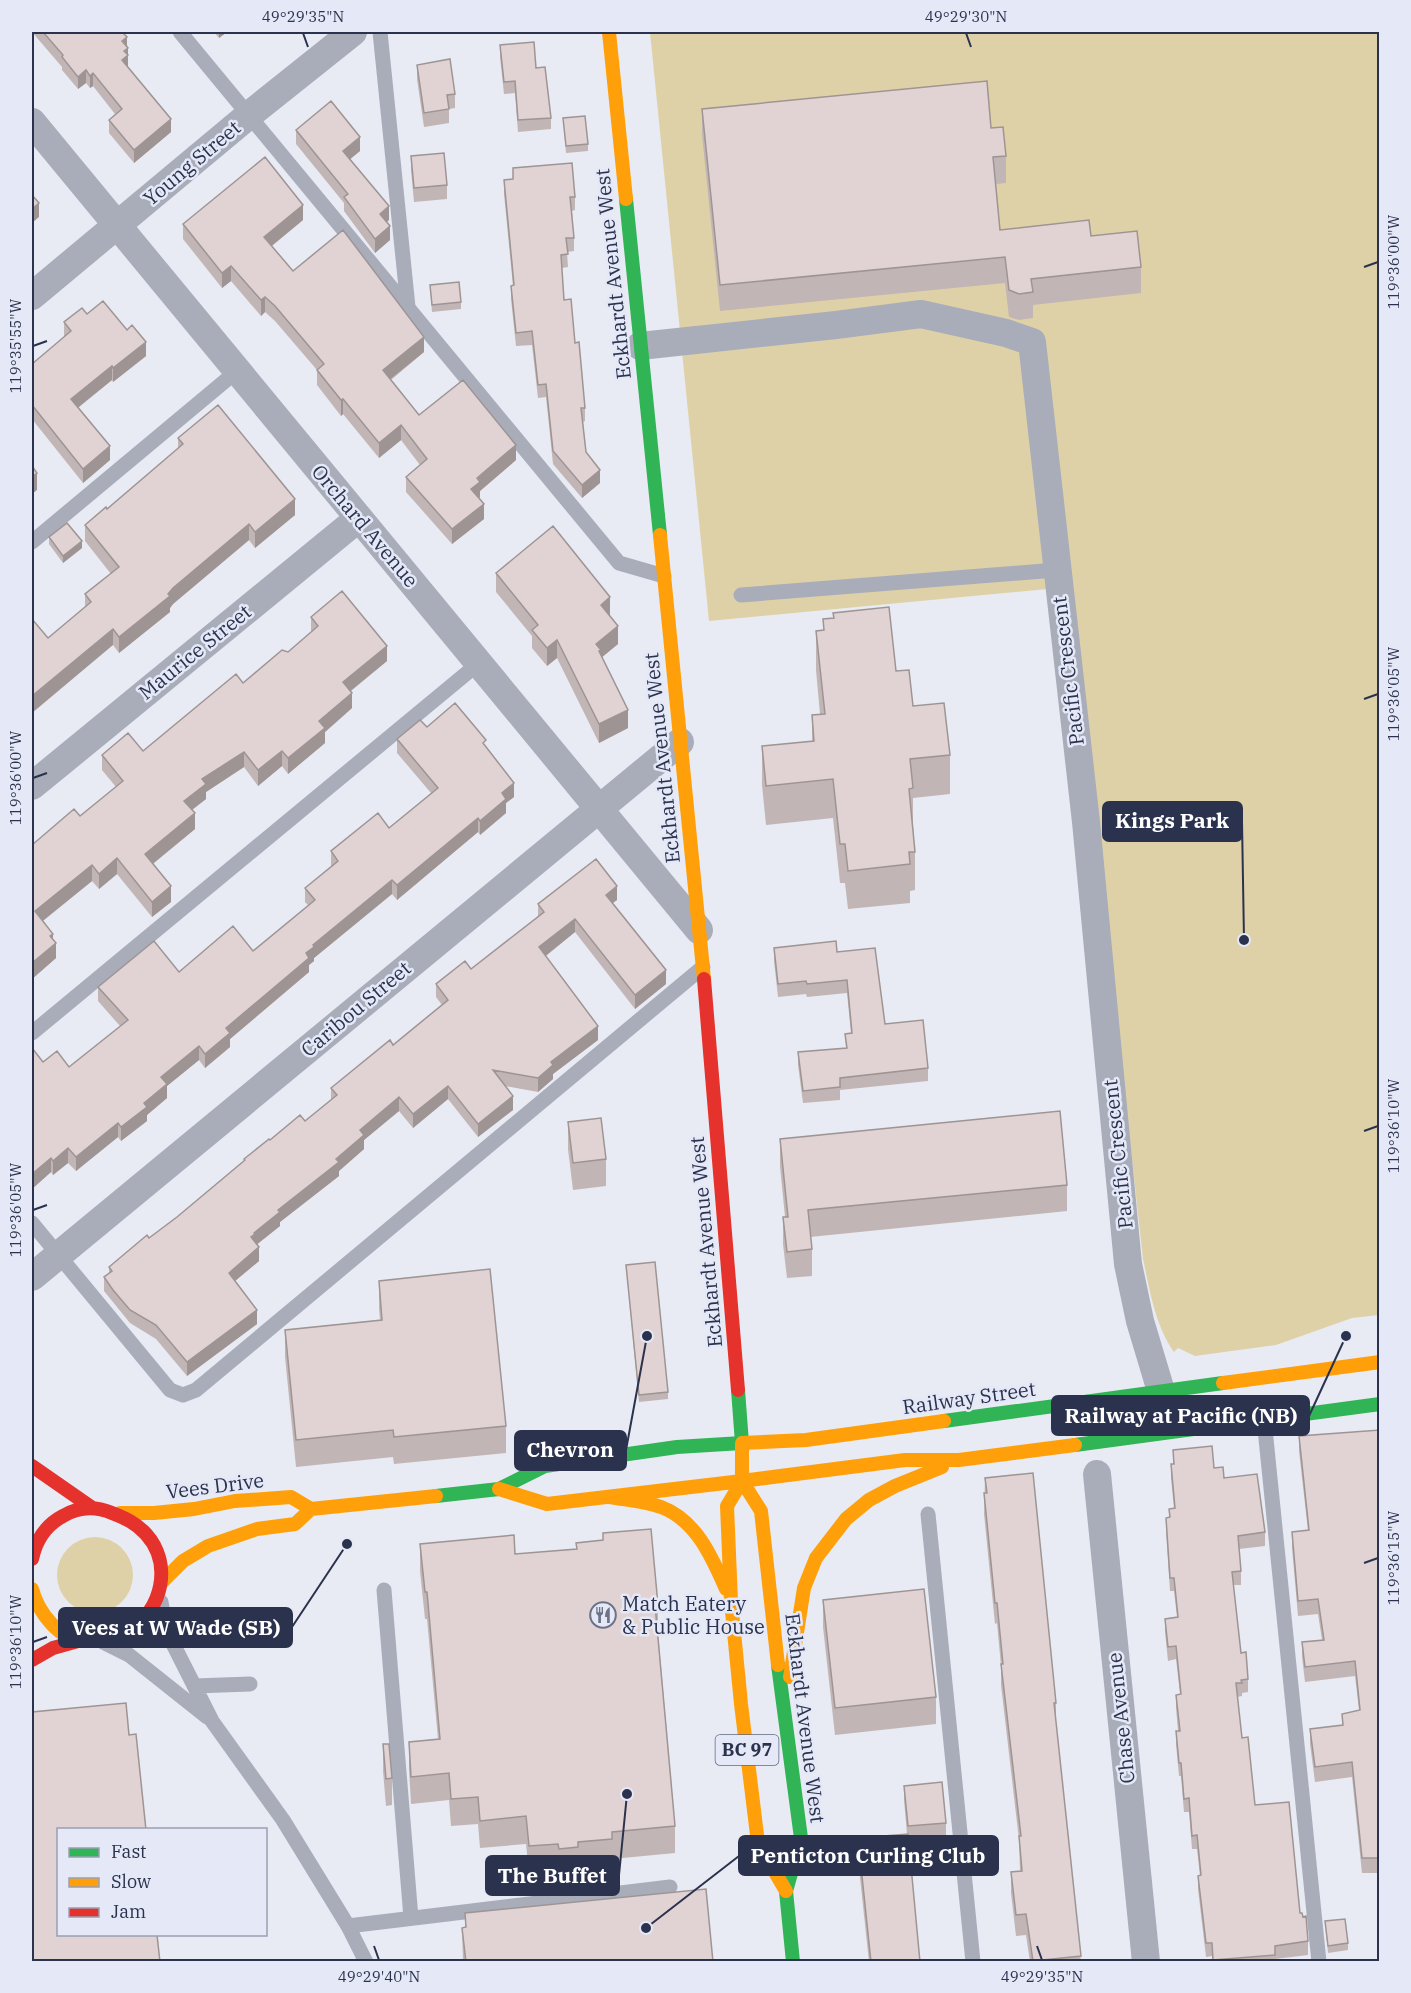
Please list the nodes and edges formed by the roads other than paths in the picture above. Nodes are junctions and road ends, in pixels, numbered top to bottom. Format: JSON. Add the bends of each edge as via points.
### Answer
{"nodes":[{"id":1,"x":180,"y":32,"type":"edge"},
{"id":2,"x":353,"y":32,"type":"edge"},
{"id":3,"x":380,"y":32,"type":"edge"},
{"id":4,"x":609,"y":32,"type":"edge"},
{"id":5,"x":249,"y":115,"type":"junction"},
{"id":6,"x":32,"y":122,"type":"edge"},
{"id":7,"x":117,"y":226,"type":"junction"},
{"id":8,"x":32,"y":296,"type":"edge"},
{"id":9,"x":408,"y":308,"type":"junction"},
{"id":10,"x":640,"y":346,"type":"junction"},
{"id":11,"x":237,"y":371,"type":"junction"},
{"id":12,"x":358,"y":518,"type":"junction"},
{"id":13,"x":32,"y":542,"type":"edge"},
{"id":14,"x":1056,"y":570,"type":"junction"},
{"id":15,"x":664,"y":576,"type":"junction"},
{"id":16,"x":741,"y":595,"type":"dead end"},
{"id":17,"x":479,"y":663,"type":"junction"},
{"id":18,"x":680,"y":742,"type":"junction"},
{"id":19,"x":32,"y":786,"type":"edge"},
{"id":20,"x":599,"y":809,"type":"junction"},
{"id":21,"x":699,"y":930,"type":"junction"},
{"id":22,"x":703,"y":967,"type":"junction"},
{"id":23,"x":32,"y":1033,"type":"edge"},
{"id":24,"x":32,"y":1223,"type":"edge"},
{"id":25,"x":58,"y":1255,"type":"junction"},
{"id":26,"x":32,"y":1277,"type":"edge"},
{"id":27,"x":1380,"y":1362,"type":"edge"},
{"id":28,"x":1161,"y":1391,"type":"junction"},
{"id":29,"x":1380,"y":1404,"type":"edge"},
{"id":30,"x":1264,"y":1419,"type":"junction"},
{"id":31,"x":742,"y":1443,"type":"junction"},
{"id":32,"x":959,"y":1460,"type":"junction"},
{"id":33,"x":32,"y":1466,"type":"edge"},
{"id":34,"x":1097,"y":1474,"type":"dead end"},
{"id":35,"x":742,"y":1481,"type":"junction"},
{"id":36,"x":499,"y":1489,"type":"junction"},
{"id":37,"x":610,"y":1497,"type":"junction"},
{"id":38,"x":91,"y":1507,"type":"junction"},
{"id":39,"x":311,"y":1509,"type":"junction"},
{"id":40,"x":120,"y":1513,"type":"junction"},
{"id":41,"x":928,"y":1514,"type":"dead end"},
{"id":42,"x":33,"y":1542,"type":"edge"},
{"id":43,"x":32,"y":1559,"type":"edge"},
{"id":44,"x":162,"y":1582,"type":"junction"},
{"id":45,"x":32,"y":1589,"type":"edge"},
{"id":46,"x":384,"y":1590,"type":"dead end"},
{"id":47,"x":160,"y":1598,"type":"junction"},
{"id":48,"x":731,"y":1601,"type":"junction"},
{"id":49,"x":99,"y":1640,"type":"junction"},
{"id":50,"x":78,"y":1641,"type":"junction"},
{"id":51,"x":32,"y":1659,"type":"edge"},
{"id":52,"x":250,"y":1684,"type":"dead end"},
{"id":53,"x":194,"y":1686,"type":"junction"},
{"id":54,"x":784,"y":1717,"type":"junction"},
{"id":55,"x":212,"y":1721,"type":"junction"},
{"id":56,"x":670,"y":1887,"type":"dead end"},
{"id":57,"x":786,"y":1891,"type":"junction"},
{"id":58,"x":411,"y":1918,"type":"junction"},
{"id":59,"x":348,"y":1926,"type":"junction"},
{"id":60,"x":366,"y":1962,"type":"edge"},
{"id":61,"x":793,"y":1962,"type":"edge"},
{"id":62,"x":973,"y":1962,"type":"edge"},
{"id":63,"x":1146,"y":1962,"type":"edge"},
{"id":64,"x":1319,"y":1962,"type":"edge"}],
"edges":[{"from":1,"to":5,"type":"lane"},
{"from":2,"to":5,"type":"street","name":"Young Street"},
{"from":3,"to":9,"type":"lane"},
{"from":4,"to":10,"type":"main road","name":"Eckhardt Avenue West"},
{"from":5,"to":7,"type":"street","name":"Young Street"},
{"from":5,"to":9,"type":"lane"},
{"from":6,"to":7,"type":"street","name":"Orchard Avenue"},
{"from":7,"to":8,"type":"street","name":"Young Street"},
{"from":7,"to":11,"type":"street","name":"Orchard Avenue"},
{"from":9,"to":15,"type":"lane","via":[[619,563]]},
{"from":10,"to":14,"type":"street","name":"Pacific Crescent","via":[[921,314],[1032,342]]},
{"from":10,"to":15,"type":"main road","name":"Eckhardt Avenue West"},
{"from":11,"to":12,"type":"street","name":"Orchard Avenue"},
{"from":11,"to":13,"type":"lane"},
{"from":12,"to":17,"type":"street","name":"Orchard Avenue"},
{"from":12,"to":19,"type":"street","name":"Maurice Street"},
{"from":14,"to":16,"type":"lane"},
{"from":14,"to":28,"type":"street","name":"Pacific Crescent","via":[[1086,822],[1128,1264]]},
{"from":15,"to":18,"type":"main road","name":"Eckhardt Avenue West"},
{"from":17,"to":20,"type":"street","name":"Orchard Avenue"},
{"from":17,"to":23,"type":"lane"},
{"from":18,"to":20,"type":"street","name":"Caribou Street"},
{"from":18,"to":21,"type":"main road","name":"Eckhardt Avenue West"},
{"from":20,"to":21,"type":"street","name":"Orchard Avenue"},
{"from":20,"to":25,"type":"street","name":"Caribou Street"},
{"from":21,"to":22,"type":"main road","name":"Eckhardt Avenue West"},
{"from":22,"to":25,"type":"lane","via":[[196,1390],[183,1395],[170,1390]]},
{"from":22,"to":31,"type":"main road","name":"Eckhardt Avenue West"},
{"from":24,"to":25,"type":"lane"},
{"from":25,"to":26,"type":"street","name":"Caribou Street"},
{"from":27,"to":28,"type":"main road","name":"Railway Street"},
{"from":28,"to":31,"type":"main road","name":"Railway Street","via":[[806,1440]]},
{"from":29,"to":30,"type":"main road"},
{"from":30,"to":32,"type":"main road"},
{"from":30,"to":64,"type":"lane"},
{"from":31,"to":35,"type":"main road","name":"Eckhardt Avenue West"},
{"from":31,"to":36,"type":"main road","name":"Vees Drive","via":[[677,1447],[545,1466]]},
{"from":32,"to":35,"type":"main road","via":[[905,1460]]},
{"from":32,"to":54,"type":"main road","via":[[869,1500],[846,1519],[816,1558],[804,1588]]},
{"from":33,"to":38,"type":"main road"},
{"from":34,"to":63,"type":"street","name":"Chase Avenue"},
{"from":35,"to":37,"type":"main road","name":"Vees Drive"},
{"from":35,"to":48,"type":"main road","name":"Eckhardt Avenue West","number":"BC 97","via":[[727,1506]]},
{"from":35,"to":54,"type":"main road","name":"Eckhardt Avenue West","number":"BC 97","via":[[761,1511]]},
{"from":36,"to":37,"type":"main road","name":"Vees Drive","via":[[547,1504]]},
{"from":36,"to":39,"type":"main road","name":"Vees Drive"},
{"from":37,"to":48,"type":"main road","via":[[662,1507],[683,1520],[712,1558]]},
{"from":38,"to":40,"type":"main road"},
{"from":38,"to":42,"type":"main road","via":[[71,1511],[50,1523]]},
{"from":39,"to":40,"type":"main road","name":"Vees Drive","via":[[291,1497],[154,1513]]},
{"from":39,"to":44,"type":"main road","name":"Vees Drive","via":[[295,1524],[257,1529],[208,1546],[183,1561]]},
{"from":40,"to":44,"type":"main road","via":[[149,1537],[158,1552]]},
{"from":41,"to":62,"type":"lane"},
{"from":42,"to":43,"type":"main road"},
{"from":44,"to":47,"type":"main road"},
{"from":45,"to":50,"type":"main road","via":[[45,1616]]},
{"from":46,"to":58,"type":"lane"},
{"from":47,"to":49,"type":"main road","via":[[136,1628],[119,1637]]},
{"from":47,"to":53,"type":"lane","via":[[166,1630]]},
{"from":48,"to":57,"type":"main road","name":"Eckhardt Avenue West","number":"BC 97","via":[[758,1843]]},
{"from":49,"to":50,"type":"main road"},
{"from":49,"to":55,"type":"lane","via":[[129,1655]]},
{"from":50,"to":51,"type":"main road"},
{"from":52,"to":53,"type":"lane"},
{"from":53,"to":55,"type":"lane"},
{"from":54,"to":57,"type":"main road","name":"Eckhardt Avenue West","number":"BC 97","via":[[801,1838]]},
{"from":55,"to":59,"type":"lane","via":[[283,1820]]},
{"from":56,"to":58,"type":"lane"},
{"from":57,"to":61,"type":"main road","name":"Eckhardt Avenue West","number":"BC 97"},
{"from":58,"to":59,"type":"lane"},
{"from":59,"to":60,"type":"lane"}]}
